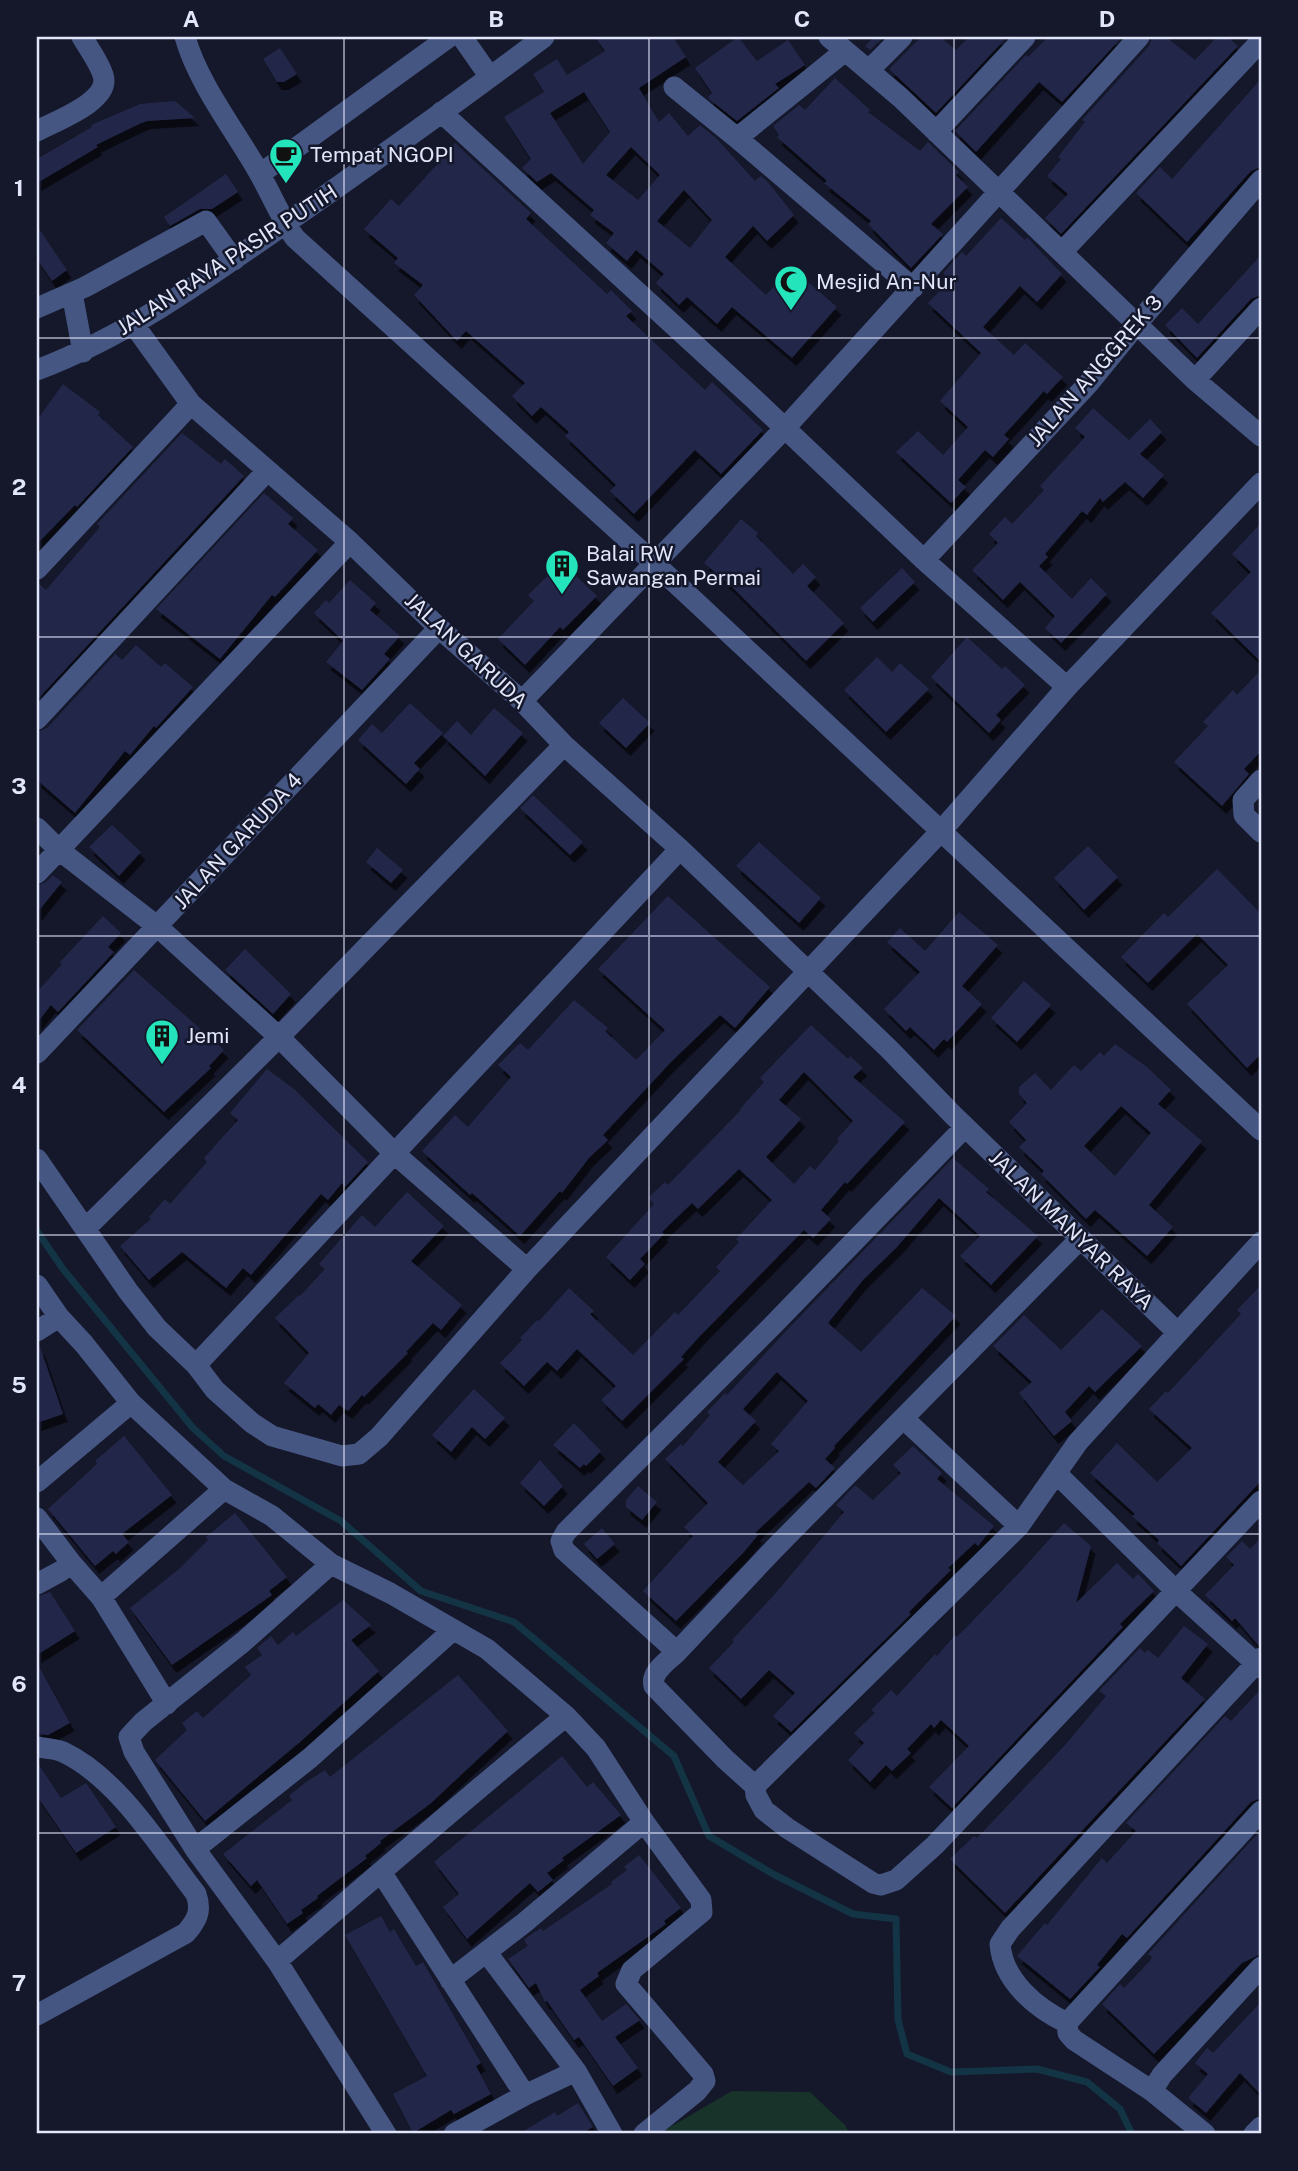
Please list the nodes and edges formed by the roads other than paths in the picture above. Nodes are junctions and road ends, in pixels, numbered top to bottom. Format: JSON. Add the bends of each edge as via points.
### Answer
{"nodes":[{"id":1,"x":82,"y":37,"type":"edge"},
{"id":2,"x":185,"y":37,"type":"edge"},
{"id":3,"x":449,"y":37,"type":"edge"},
{"id":4,"x":462,"y":37,"type":"edge"},
{"id":5,"x":544,"y":37,"type":"edge"},
{"id":6,"x":901,"y":37,"type":"edge"},
{"id":7,"x":1025,"y":37,"type":"edge"},
{"id":8,"x":1139,"y":37,"type":"edge"},
{"id":9,"x":1261,"y":41,"type":"edge"},
{"id":10,"x":837,"y":44,"type":"edge"},
{"id":11,"x":869,"y":70,"type":"junction"},
{"id":12,"x":490,"y":77,"type":"junction"},
{"id":13,"x":674,"y":87,"type":"dead end"},
{"id":14,"x":441,"y":112,"type":"junction"},
{"id":15,"x":37,"y":131,"type":"edge"},
{"id":16,"x":936,"y":132,"type":"junction"},
{"id":17,"x":737,"y":138,"type":"junction"},
{"id":18,"x":260,"y":174,"type":"junction"},
{"id":19,"x":1261,"y":180,"type":"edge"},
{"id":20,"x":999,"y":193,"type":"junction"},
{"id":21,"x":285,"y":224,"type":"junction"},
{"id":22,"x":1062,"y":252,"type":"junction"},
{"id":23,"x":234,"y":260,"type":"junction"},
{"id":24,"x":913,"y":288,"type":"junction"},
{"id":25,"x":72,"y":293,"type":"junction"},
{"id":26,"x":37,"y":308,"type":"edge"},
{"id":27,"x":1261,"y":308,"type":"edge"},
{"id":28,"x":134,"y":325,"type":"junction"},
{"id":29,"x":1136,"y":325,"type":"junction"},
{"id":30,"x":83,"y":352,"type":"junction"},
{"id":31,"x":37,"y":370,"type":"edge"},
{"id":32,"x":1195,"y":380,"type":"junction"},
{"id":33,"x":191,"y":404,"type":"junction"},
{"id":34,"x":785,"y":428,"type":"junction"},
{"id":35,"x":1261,"y":436,"type":"edge"},
{"id":36,"x":266,"y":471,"type":"junction"},
{"id":37,"x":1261,"y":483,"type":"edge"},
{"id":38,"x":350,"y":542,"type":"junction"},
{"id":39,"x":925,"y":560,"type":"junction"},
{"id":40,"x":654,"y":563,"type":"junction"},
{"id":41,"x":37,"y":569,"type":"edge"},
{"id":42,"x":439,"y":628,"type":"junction"},
{"id":43,"x":1067,"y":687,"type":"junction"},
{"id":44,"x":522,"y":701,"type":"junction"},
{"id":45,"x":37,"y":719,"type":"edge"},
{"id":46,"x":564,"y":745,"type":"junction"},
{"id":47,"x":1261,"y":780,"type":"edge"},
{"id":48,"x":37,"y":828,"type":"edge"},
{"id":49,"x":942,"y":830,"type":"junction"},
{"id":50,"x":1261,"y":832,"type":"edge"},
{"id":51,"x":680,"y":849,"type":"junction"},
{"id":52,"x":59,"y":850,"type":"junction"},
{"id":53,"x":37,"y":873,"type":"edge"},
{"id":54,"x":158,"y":927,"type":"junction"},
{"id":55,"x":807,"y":971,"type":"junction"},
{"id":56,"x":279,"y":1037,"type":"junction"},
{"id":57,"x":37,"y":1053,"type":"edge"},
{"id":58,"x":965,"y":1127,"type":"junction"},
{"id":59,"x":1261,"y":1130,"type":"edge"},
{"id":60,"x":396,"y":1154,"type":"junction"},
{"id":61,"x":37,"y":1159,"type":"edge"},
{"id":62,"x":85,"y":1229,"type":"junction"},
{"id":63,"x":1080,"y":1238,"type":"junction"},
{"id":64,"x":1261,"y":1242,"type":"edge"},
{"id":65,"x":527,"y":1269,"type":"junction"},
{"id":66,"x":37,"y":1284,"type":"edge"},
{"id":67,"x":59,"y":1318,"type":"junction"},
{"id":68,"x":37,"y":1331,"type":"edge"},
{"id":69,"x":1177,"y":1332,"type":"junction"},
{"id":70,"x":197,"y":1365,"type":"junction"},
{"id":71,"x":131,"y":1403,"type":"junction"},
{"id":72,"x":904,"y":1419,"type":"junction"},
{"id":73,"x":1057,"y":1474,"type":"junction"},
{"id":74,"x":37,"y":1482,"type":"edge"},
{"id":75,"x":224,"y":1489,"type":"junction"},
{"id":76,"x":1261,"y":1501,"type":"edge"},
{"id":77,"x":37,"y":1518,"type":"edge"},
{"id":78,"x":1019,"y":1526,"type":"junction"},
{"id":79,"x":331,"y":1564,"type":"junction"},
{"id":80,"x":61,"y":1571,"type":"dead end"},
{"id":81,"x":37,"y":1584,"type":"edge"},
{"id":82,"x":1177,"y":1592,"type":"junction"},
{"id":83,"x":102,"y":1597,"type":"junction"},
{"id":84,"x":453,"y":1630,"type":"junction"},
{"id":85,"x":677,"y":1652,"type":"junction"},
{"id":86,"x":1260,"y":1663,"type":"edge"},
{"id":87,"x":167,"y":1704,"type":"junction"},
{"id":88,"x":566,"y":1716,"type":"junction"},
{"id":89,"x":37,"y":1747,"type":"edge"},
{"id":90,"x":755,"y":1786,"type":"junction"},
{"id":91,"x":1261,"y":1811,"type":"edge"},
{"id":92,"x":644,"y":1822,"type":"junction"},
{"id":93,"x":195,"y":1849,"type":"junction"},
{"id":94,"x":382,"y":1872,"type":"junction"},
{"id":95,"x":487,"y":1953,"type":"junction"},
{"id":96,"x":277,"y":1961,"type":"junction"},
{"id":97,"x":1261,"y":1967,"type":"edge"},
{"id":98,"x":450,"y":1980,"type":"junction"},
{"id":99,"x":37,"y":2015,"type":"edge"},
{"id":100,"x":1067,"y":2023,"type":"junction"},
{"id":101,"x":576,"y":2071,"type":"junction"},
{"id":102,"x":1152,"y":2091,"type":"junction"},
{"id":103,"x":525,"y":2095,"type":"junction"},
{"id":104,"x":1261,"y":2127,"type":"edge"},
{"id":105,"x":386,"y":2134,"type":"edge"},
{"id":106,"x":454,"y":2134,"type":"edge"},
{"id":107,"x":612,"y":2134,"type":"edge"},
{"id":108,"x":644,"y":2134,"type":"edge"},
{"id":109,"x":1205,"y":2134,"type":"edge"},
{"id":110,"x":1254,"y":2134,"type":"edge"}],
"edges":[{"from":1,"to":15,"type":"street","via":[[104,77],[104,89],[97,99]]},
{"from":2,"to":18,"type":"street","via":[[196,67]]},
{"from":3,"to":18,"type":"street"},
{"from":4,"to":12,"type":"street"},
{"from":5,"to":12,"type":"street","name":"JALAN RAYA PASIR PUTIH"},
{"from":6,"to":11,"type":"street"},
{"from":7,"to":16,"type":"street"},
{"from":8,"to":20,"type":"street"},
{"from":9,"to":22,"type":"street"},
{"from":10,"to":11,"type":"street"},
{"from":10,"to":17,"type":"street"},
{"from":11,"to":16,"type":"street"},
{"from":12,"to":14,"type":"street","name":"JALAN RAYA PASIR PUTIH"},
{"from":13,"to":17,"type":"street"},
{"from":14,"to":21,"type":"street","name":"JALAN RAYA PASIR PUTIH"},
{"from":14,"to":34,"type":"street"},
{"from":16,"to":20,"type":"street"},
{"from":17,"to":24,"type":"street"},
{"from":18,"to":21,"type":"street"},
{"from":19,"to":29,"type":"street","name":"JALAN ANGGREK 3"},
{"from":20,"to":22,"type":"street"},
{"from":20,"to":24,"type":"street"},
{"from":21,"to":23,"type":"street","name":"JALAN RAYA PASIR PUTIH"},
{"from":21,"to":40,"type":"street"},
{"from":22,"to":29,"type":"street"},
{"from":23,"to":25,"type":"street","via":[[206,221]]},
{"from":23,"to":28,"type":"street","name":"JALAN RAYA PASIR PUTIH"},
{"from":24,"to":34,"type":"street"},
{"from":25,"to":26,"type":"street"},
{"from":25,"to":30,"type":"street"},
{"from":27,"to":32,"type":"street"},
{"from":28,"to":30,"type":"street","name":"JALAN RAYA PASIR PUTIH"},
{"from":28,"to":33,"type":"street","name":"JALAN GARUDA"},
{"from":29,"to":32,"type":"street"},
{"from":29,"to":39,"type":"street","name":"JALAN ANGGREK 3","via":[[1088,384]]},
{"from":30,"to":31,"type":"street","name":"JALAN RAYA PASIR PUTIH"},
{"from":32,"to":35,"type":"street"},
{"from":33,"to":36,"type":"street","name":"JALAN GARUDA"},
{"from":33,"to":41,"type":"street"},
{"from":34,"to":39,"type":"street"},
{"from":34,"to":40,"type":"street"},
{"from":36,"to":38,"type":"street","name":"JALAN GARUDA"},
{"from":36,"to":45,"type":"street"},
{"from":37,"to":43,"type":"street"},
{"from":38,"to":42,"type":"street","name":"JALAN GARUDA"},
{"from":38,"to":52,"type":"street"},
{"from":39,"to":43,"type":"street"},
{"from":40,"to":44,"type":"street"},
{"from":40,"to":49,"type":"street"},
{"from":42,"to":44,"type":"street","name":"JALAN GARUDA"},
{"from":42,"to":54,"type":"street","name":"JALAN GARUDA 4"},
{"from":43,"to":49,"type":"street"},
{"from":44,"to":46,"type":"street","name":"JALAN GARUDA"},
{"from":46,"to":51,"type":"street","name":"JALAN GARUDA"},
{"from":46,"to":56,"type":"street"},
{"from":47,"to":50,"type":"street","via":[[1243,800],[1244,815]]},
{"from":48,"to":52,"type":"street"},
{"from":49,"to":55,"type":"street"},
{"from":49,"to":59,"type":"street"},
{"from":51,"to":55,"type":"street","name":"JALAN GARUDA"},
{"from":51,"to":60,"type":"street"},
{"from":52,"to":53,"type":"street"},
{"from":52,"to":54,"type":"street"},
{"from":54,"to":56,"type":"street"},
{"from":54,"to":57,"type":"street","name":"JALAN GARUDA 4"},
{"from":55,"to":58,"type":"street","name":"JALAN MANYAR RAYA"},
{"from":55,"to":65,"type":"street"},
{"from":56,"to":60,"type":"street"},
{"from":56,"to":62,"type":"street"},
{"from":58,"to":63,"type":"street","name":"JALAN MANYAR RAYA"},
{"from":58,"to":85,"type":"street","via":[[561,1541],[564,1550]]},
{"from":60,"to":65,"type":"street"},
{"from":60,"to":70,"type":"street"},
{"from":61,"to":62,"type":"street"},
{"from":62,"to":70,"type":"street","via":[[157,1328]]},
{"from":63,"to":69,"type":"street","name":"JALAN MANYAR RAYA"},
{"from":63,"to":72,"type":"street"},
{"from":64,"to":69,"type":"street"},
{"from":65,"to":70,"type":"street","via":[[359,1454],[342,1456],[272,1436],[237,1411]]},
{"from":66,"to":67,"type":"street"},
{"from":67,"to":68,"type":"street"},
{"from":67,"to":71,"type":"street"},
{"from":69,"to":73,"type":"street","via":[[1078,1442]]},
{"from":71,"to":74,"type":"street"},
{"from":71,"to":75,"type":"street"},
{"from":72,"to":78,"type":"street"},
{"from":72,"to":85,"type":"street"},
{"from":73,"to":78,"type":"street"},
{"from":73,"to":82,"type":"street"},
{"from":75,"to":79,"type":"street","via":[[272,1516]]},
{"from":75,"to":83,"type":"street"},
{"from":76,"to":82,"type":"street"},
{"from":77,"to":83,"type":"street"},
{"from":78,"to":90,"type":"street"},
{"from":79,"to":84,"type":"street"},
{"from":79,"to":87,"type":"street"},
{"from":80,"to":81,"type":"street"},
{"from":82,"to":86,"type":"street"},
{"from":82,"to":90,"type":"street","via":[[896,1880],[873,1883],[787,1828],[764,1810]]},
{"from":83,"to":87,"type":"street"},
{"from":84,"to":88,"type":"street","via":[[487,1649]]},
{"from":84,"to":93,"type":"street","via":[[310,1758]]},
{"from":85,"to":90,"type":"street","via":[[654,1674],[654,1686]]},
{"from":86,"to":100,"type":"street","via":[[1000,1944],[1006,1968],[1024,1993],[1041,2010]]},
{"from":87,"to":93,"type":"street","via":[[130,1737],[134,1752]]},
{"from":88,"to":92,"type":"street","via":[[596,1748]]},
{"from":88,"to":94,"type":"street"},
{"from":89,"to":99,"type":"street","via":[[61,1751],[99,1773],[148,1830],[200,1905],[197,1920],[186,1933]]},
{"from":91,"to":100,"type":"street"},
{"from":92,"to":95,"type":"street"},
{"from":92,"to":108,"type":"street","via":[[701,1900],[702,1912],[632,1970],[626,1984],[705,2081]]},
{"from":93,"to":96,"type":"street"},
{"from":94,"to":96,"type":"street"},
{"from":94,"to":98,"type":"street"},
{"from":95,"to":98,"type":"street"},
{"from":95,"to":101,"type":"street"},
{"from":96,"to":105,"type":"street"},
{"from":97,"to":102,"type":"street"},
{"from":98,"to":103,"type":"street"},
{"from":100,"to":102,"type":"street","via":[[1074,2040]]},
{"from":101,"to":103,"type":"street"},
{"from":101,"to":107,"type":"street"},
{"from":102,"to":109,"type":"street"},
{"from":103,"to":106,"type":"street"},
{"from":104,"to":110,"type":"street"}]}
